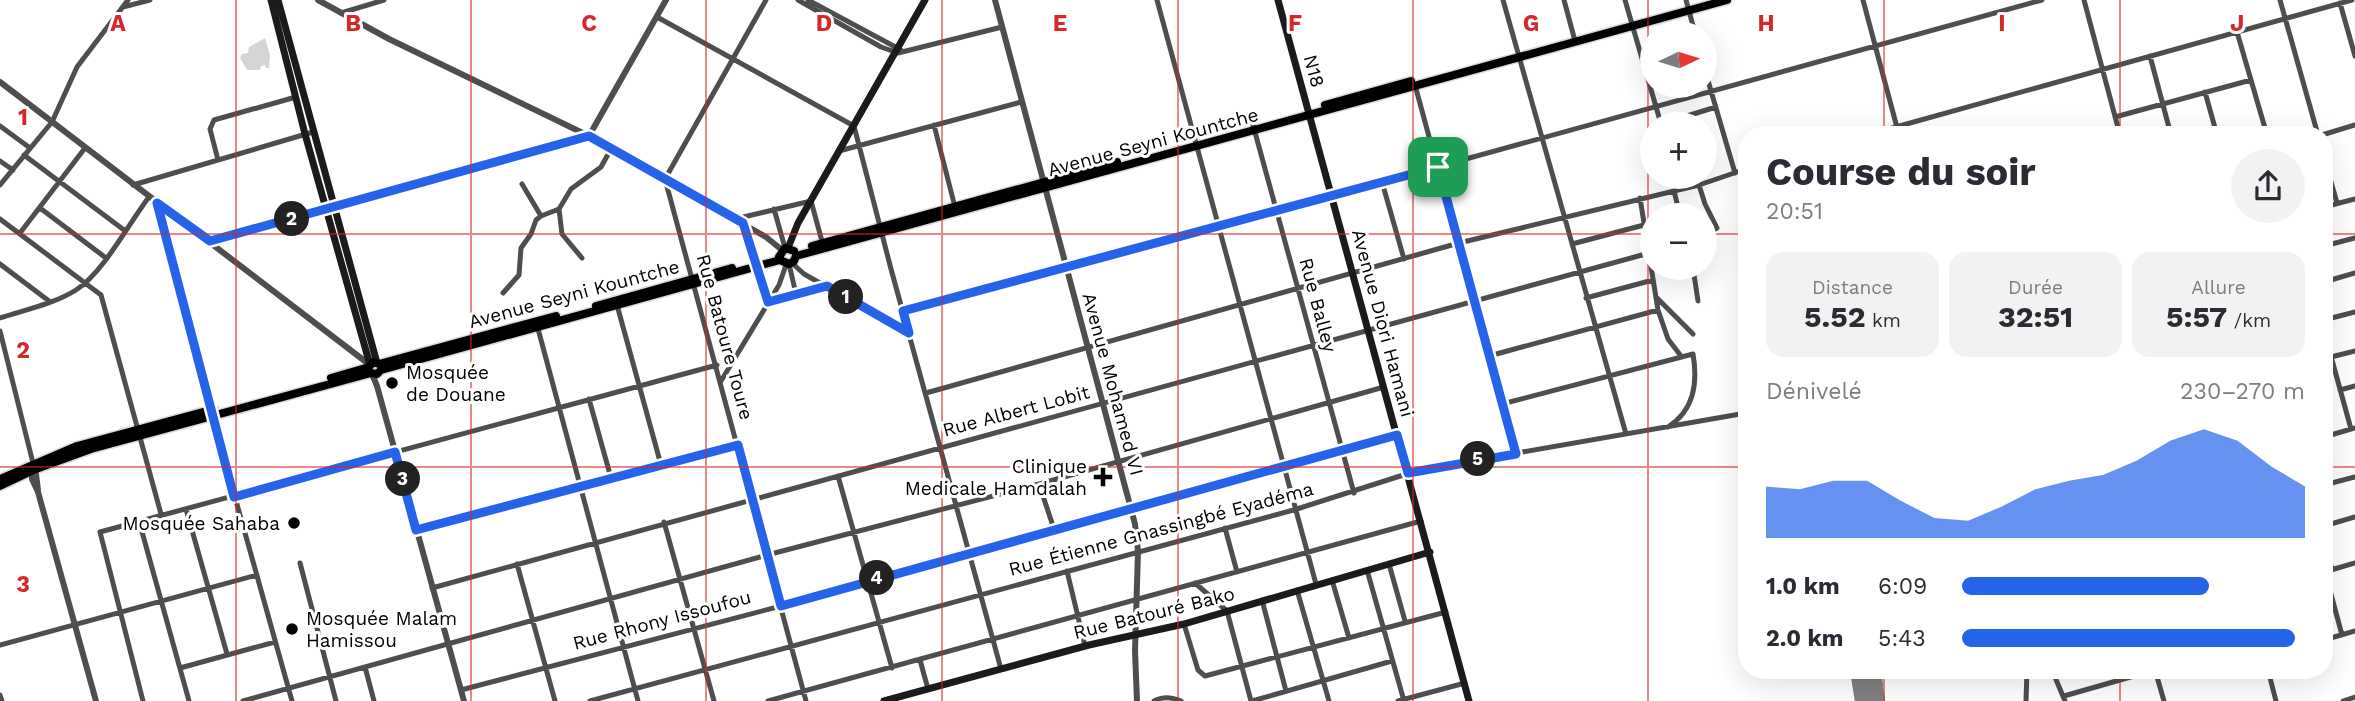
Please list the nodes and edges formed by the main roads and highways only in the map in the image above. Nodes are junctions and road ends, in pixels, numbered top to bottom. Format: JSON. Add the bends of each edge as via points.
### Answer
{"nodes":[{"id":1,"x":271,"y":0,"type":"edge"},
{"id":2,"x":925,"y":0,"type":"edge"},
{"id":3,"x":1278,"y":0,"type":"edge"},
{"id":4,"x":1711,"y":0,"type":"edge"},
{"id":5,"x":1727,"y":0,"type":"edge"},
{"id":6,"x":281,"y":2,"type":"edge"},
{"id":7,"x":1688,"y":6,"type":"edge"},
{"id":8,"x":1309,"y":112,"type":"junction"},
{"id":9,"x":309,"y":133,"type":"junction"},
{"id":10,"x":787,"y":256,"type":"junction"},
{"id":11,"x":693,"y":281,"type":"junction"},
{"id":12,"x":536,"y":324,"type":"junction"},
{"id":13,"x":374,"y":368,"type":"junction"},
{"id":14,"x":34,"y":468,"type":"junction"},
{"id":15,"x":0,"y":479,"type":"edge"},
{"id":16,"x":0,"y":486,"type":"edge"},
{"id":17,"x":1430,"y":552,"type":"junction"},
{"id":18,"x":884,"y":701,"type":"edge"},
{"id":19,"x":1469,"y":701,"type":"edge"}],
"edges":[{"from":1,"to":9,"type":"main road"},
{"from":2,"to":10,"type":"main road","via":[[811,201]]},
{"from":3,"to":8,"type":"main road","name":"N18"},
{"from":4,"to":7,"type":"highway"},
{"from":5,"to":7,"type":"highway"},
{"from":6,"to":9,"type":"main road"},
{"from":7,"to":8,"type":"highway","name":"Avenue Seyni Kountche"},
{"from":8,"to":10,"type":"highway","name":"Avenue Seyni Kountche"},
{"from":8,"to":17,"type":"main road","name":"Avenue Diori Hamani"},
{"from":9,"to":13,"type":"main road"},
{"from":10,"to":11,"type":"highway","name":"Avenue Seyni Kountche"},
{"from":11,"to":12,"type":"highway","name":"Avenue Seyni Kountche"},
{"from":11,"to":12,"type":"highway","name":"Avenue Seyni Kountche","via":[[617,306]]},
{"from":12,"to":13,"type":"highway","name":"Avenue Seyni Kountche"},
{"from":13,"to":14,"type":"highway","name":"Avenue Seyni Kountche","via":[[138,432]]},
{"from":14,"to":15,"type":"highway","name":"Avenue Seyni Kountche"},
{"from":14,"to":16,"type":"highway","name":"Avenue Seyni Kountche"},
{"from":17,"to":18,"type":"main road","name":"Rue Batouré Bako","via":[[1184,624]]},
{"from":17,"to":19,"type":"main road","name":"Avenue Diori Hamani"}]}
